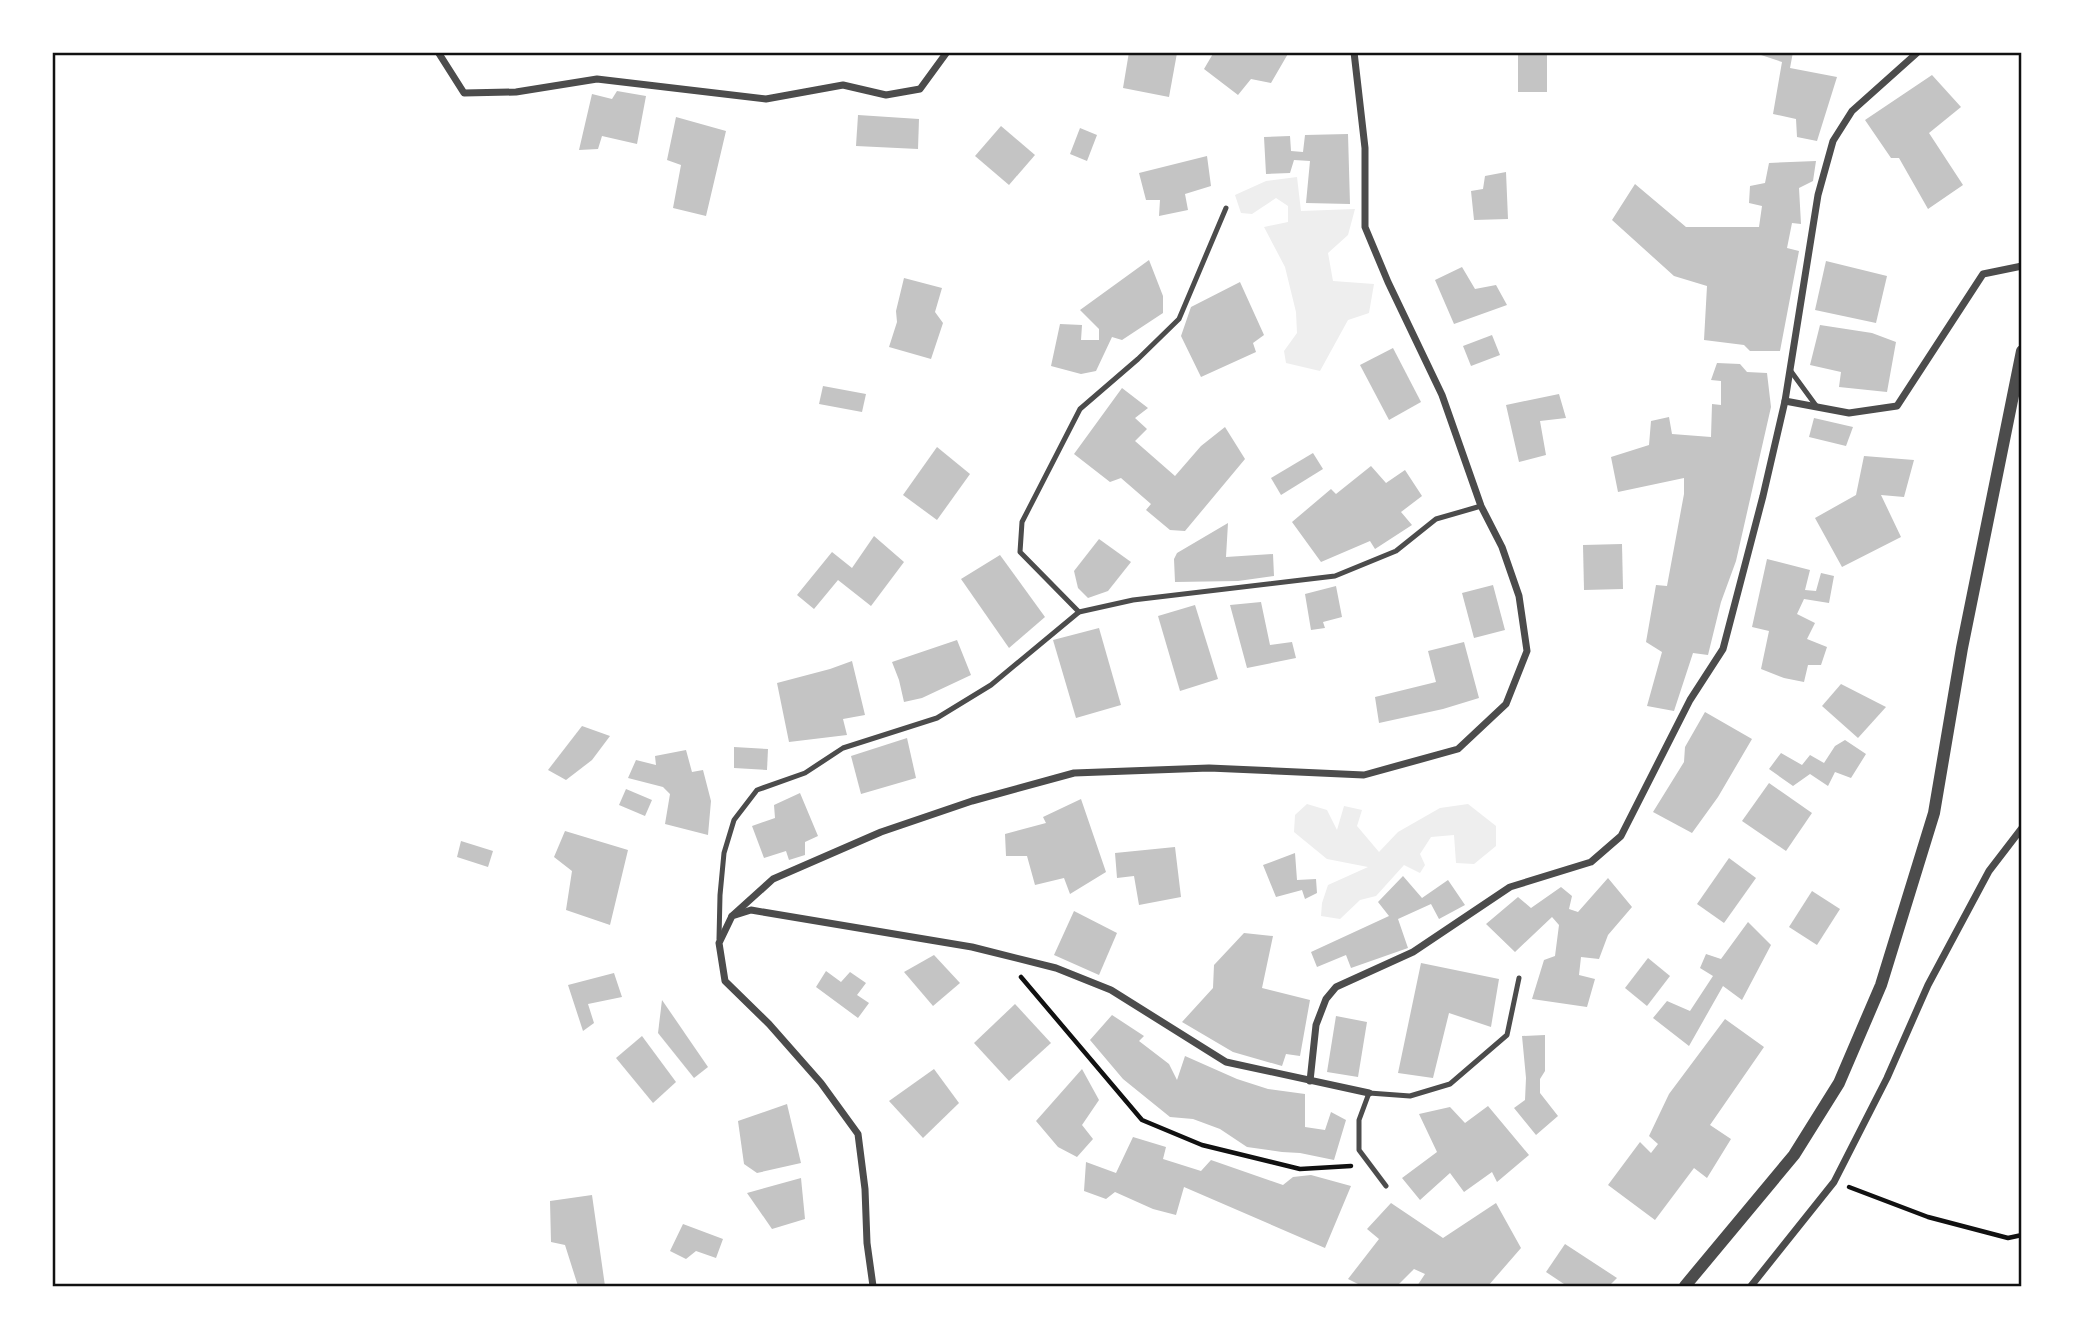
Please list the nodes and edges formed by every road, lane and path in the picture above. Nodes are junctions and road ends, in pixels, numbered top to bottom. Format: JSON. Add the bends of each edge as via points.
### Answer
{"nodes":[{"id":1,"x":438,"y":52,"type":"edge"},
{"id":2,"x":947,"y":52,"type":"edge"},
{"id":3,"x":1354,"y":52,"type":"edge"},
{"id":4,"x":1918,"y":52,"type":"edge"},
{"id":5,"x":1226,"y":208,"type":"dead end"},
{"id":6,"x":2021,"y":266,"type":"edge"},
{"id":7,"x":2021,"y":351,"type":"edge"},
{"id":8,"x":1790,"y":370,"type":"junction"},
{"id":9,"x":1785,"y":401,"type":"junction"},
{"id":10,"x":1817,"y":407,"type":"junction"},
{"id":11,"x":1481,"y":506,"type":"junction"},
{"id":12,"x":1079,"y":612,"type":"junction"},
{"id":13,"x":2021,"y":828,"type":"edge"},
{"id":14,"x":732,"y":916,"type":"junction"},
{"id":15,"x":719,"y":943,"type":"junction"},
{"id":16,"x":1003,"y":955,"type":"junction"},
{"id":17,"x":1519,"y":978,"type":"dead end"},
{"id":18,"x":1310,"y":1081,"type":"junction"},
{"id":19,"x":1369,"y":1093,"type":"junction"},
{"id":20,"x":1370,"y":1164,"type":"junction"},
{"id":21,"x":1834,"y":1182,"type":"junction"},
{"id":22,"x":1386,"y":1186,"type":"dead end"},
{"id":23,"x":2021,"y":1235,"type":"edge"},
{"id":24,"x":873,"y":1286,"type":"edge"},
{"id":25,"x":1685,"y":1286,"type":"edge"},
{"id":26,"x":1751,"y":1286,"type":"edge"}],
"edges":[{"from":1,"to":2,"type":"street","via":[[464,93],[516,92],[597,79],[766,99],[843,85],[886,95],[920,89]]},
{"from":3,"to":11,"type":"street","via":[[1365,148],[1365,227],[1442,395]]},
{"from":4,"to":8,"type":"street","via":[[1852,111],[1833,141],[1818,195]]},
{"from":5,"to":12,"type":"lane","via":[[1179,319],[1080,409],[1022,522],[1020,552]]},
{"from":6,"to":10,"type":"street","via":[[1983,274],[1897,405],[1849,413]]},
{"from":7,"to":25,"type":"street","via":[[1934,813],[1881,985],[1839,1083],[1794,1154]]},
{"from":8,"to":9,"type":"street"},
{"from":8,"to":10,"type":"lane"},
{"from":9,"to":10,"type":"street"},
{"from":9,"to":18,"type":"street","via":[[1723,649],[1690,700],[1621,836],[1591,862],[1510,887],[1413,952],[1336,987],[1326,999],[1317,1025]]},
{"from":11,"to":12,"type":"lane","via":[[1436,519],[1396,551],[1335,576],[1133,600]]},
{"from":11,"to":14,"type":"street","via":[[1519,596],[1527,652],[1506,704],[1458,749],[1364,775],[1209,768],[1074,773],[881,832],[773,879]]},
{"from":12,"to":15,"type":"lane","via":[[991,685],[937,718],[843,748],[805,773],[757,790],[734,820],[724,853]]},
{"from":13,"to":21,"type":"street","via":[[1989,871],[1928,985]]},
{"from":14,"to":15,"type":"street"},
{"from":14,"to":16,"type":"street","via":[[751,910]]},
{"from":15,"to":24,"type":"street","via":[[725,981],[821,1083],[858,1134]]},
{"from":16,"to":18,"type":"street","via":[[1056,968],[1111,990],[1226,1062]]},
{"from":16,"to":20,"type":"path","via":[[1142,1120],[1202,1145],[1300,1169]]},
{"from":17,"to":19,"type":"lane","via":[[1507,1035],[1450,1084],[1410,1096]]},
{"from":18,"to":19,"type":"street"},
{"from":19,"to":20,"type":"lane","via":[[1359,1120],[1359,1150]]},
{"from":20,"to":22,"type":"lane"},
{"from":21,"to":23,"type":"path","via":[[1928,1217],[2008,1238]]},
{"from":21,"to":26,"type":"street"}]}
